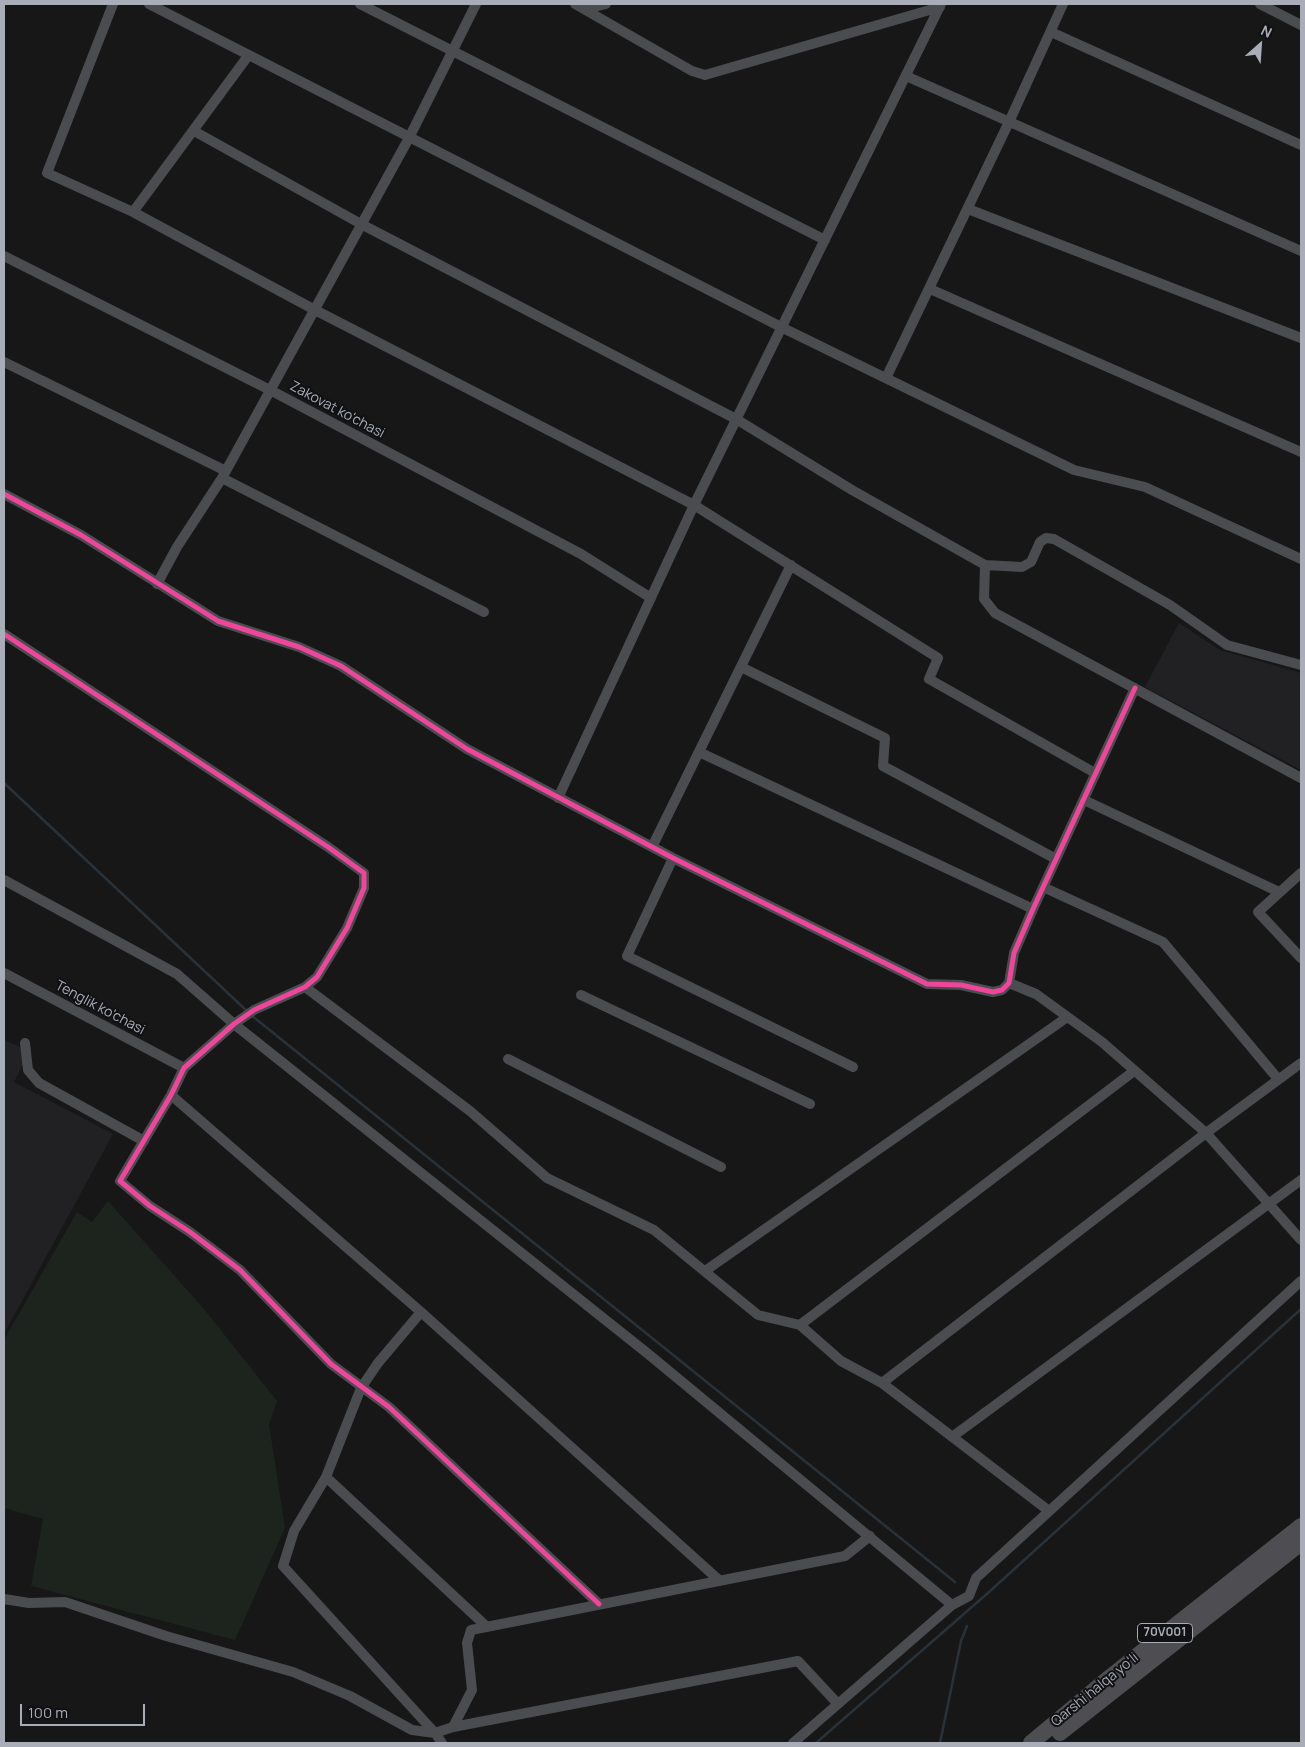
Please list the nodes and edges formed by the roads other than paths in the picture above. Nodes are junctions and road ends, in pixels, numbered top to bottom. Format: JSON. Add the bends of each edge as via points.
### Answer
{"nodes":[{"id":1,"x":113,"y":4,"type":"edge"},
{"id":2,"x":149,"y":4,"type":"edge"},
{"id":3,"x":360,"y":4,"type":"edge"},
{"id":4,"x":476,"y":4,"type":"edge"},
{"id":5,"x":575,"y":4,"type":"edge"},
{"id":6,"x":606,"y":4,"type":"edge"},
{"id":7,"x":1063,"y":4,"type":"edge"},
{"id":8,"x":1260,"y":4,"type":"edge"},
{"id":9,"x":941,"y":5,"type":"edge"},
{"id":10,"x":586,"y":9,"type":"junction"},
{"id":11,"x":1301,"y":25,"type":"edge"},
{"id":12,"x":1051,"y":32,"type":"junction"},
{"id":13,"x":452,"y":52,"type":"junction"},
{"id":14,"x":248,"y":56,"type":"junction"},
{"id":15,"x":906,"y":76,"type":"junction"},
{"id":16,"x":1009,"y":122,"type":"junction"},
{"id":17,"x":194,"y":131,"type":"junction"},
{"id":18,"x":409,"y":138,"type":"junction"},
{"id":19,"x":1301,"y":145,"type":"edge"},
{"id":20,"x":968,"y":209,"type":"junction"},
{"id":21,"x":133,"y":212,"type":"junction"},
{"id":22,"x":361,"y":224,"type":"junction"},
{"id":23,"x":825,"y":240,"type":"junction"},
{"id":24,"x":1301,"y":251,"type":"edge"},
{"id":25,"x":4,"y":256,"type":"edge"},
{"id":26,"x":930,"y":289,"type":"junction"},
{"id":27,"x":315,"y":310,"type":"junction"},
{"id":28,"x":783,"y":328,"type":"junction"},
{"id":29,"x":1301,"y":338,"type":"edge"},
{"id":30,"x":4,"y":362,"type":"edge"},
{"id":31,"x":886,"y":378,"type":"junction"},
{"id":32,"x":270,"y":390,"type":"junction"},
{"id":33,"x":736,"y":419,"type":"junction"},
{"id":34,"x":1301,"y":452,"type":"edge"},
{"id":35,"x":224,"y":474,"type":"junction"},
{"id":36,"x":4,"y":494,"type":"edge"},
{"id":37,"x":694,"y":505,"type":"junction"},
{"id":38,"x":1301,"y":559,"type":"edge"},
{"id":39,"x":791,"y":565,"type":"junction"},
{"id":40,"x":985,"y":565,"type":"junction"},
{"id":41,"x":157,"y":584,"type":"junction"},
{"id":42,"x":651,"y":598,"type":"junction"},
{"id":43,"x":484,"y":612,"type":"dead end"},
{"id":44,"x":4,"y":634,"type":"edge"},
{"id":45,"x":1301,"y":666,"type":"edge"},
{"id":46,"x":741,"y":667,"type":"junction"},
{"id":47,"x":1135,"y":688,"type":"junction"},
{"id":48,"x":699,"y":752,"type":"junction"},
{"id":49,"x":1095,"y":773,"type":"junction"},
{"id":50,"x":1301,"y":778,"type":"edge"},
{"id":51,"x":558,"y":798,"type":"junction"},
{"id":52,"x":1084,"y":800,"type":"junction"},
{"id":53,"x":652,"y":846,"type":"junction"},
{"id":54,"x":673,"y":858,"type":"junction"},
{"id":55,"x":1056,"y":859,"type":"junction"},
{"id":56,"x":1301,"y":872,"type":"edge"},
{"id":57,"x":4,"y":880,"type":"edge"},
{"id":58,"x":1043,"y":887,"type":"junction"},
{"id":59,"x":1279,"y":892,"type":"junction"},
{"id":60,"x":1033,"y":909,"type":"junction"},
{"id":61,"x":1301,"y":958,"type":"edge"},
{"id":62,"x":4,"y":973,"type":"edge"},
{"id":63,"x":1009,"y":983,"type":"junction"},
{"id":64,"x":305,"y":986,"type":"junction"},
{"id":65,"x":580,"y":995,"type":"dead end"},
{"id":66,"x":1066,"y":1018,"type":"junction"},
{"id":67,"x":238,"y":1022,"type":"junction"},
{"id":68,"x":25,"y":1043,"type":"dead end"},
{"id":69,"x":508,"y":1058,"type":"dead end"},
{"id":70,"x":1301,"y":1063,"type":"edge"},
{"id":71,"x":853,"y":1067,"type":"dead end"},
{"id":72,"x":184,"y":1068,"type":"junction"},
{"id":73,"x":1134,"y":1071,"type":"junction"},
{"id":74,"x":1278,"y":1080,"type":"junction"},
{"id":75,"x":171,"y":1095,"type":"junction"},
{"id":76,"x":810,"y":1104,"type":"dead end"},
{"id":77,"x":1206,"y":1133,"type":"junction"},
{"id":78,"x":144,"y":1141,"type":"junction"},
{"id":79,"x":721,"y":1167,"type":"dead end"},
{"id":80,"x":1301,"y":1180,"type":"edge"},
{"id":81,"x":1269,"y":1203,"type":"junction"},
{"id":82,"x":1301,"y":1240,"type":"edge"},
{"id":83,"x":705,"y":1271,"type":"junction"},
{"id":84,"x":1301,"y":1281,"type":"edge"},
{"id":85,"x":421,"y":1312,"type":"junction"},
{"id":86,"x":800,"y":1325,"type":"junction"},
{"id":87,"x":882,"y":1383,"type":"junction"},
{"id":88,"x":362,"y":1388,"type":"junction"},
{"id":89,"x":952,"y":1437,"type":"junction"},
{"id":90,"x":326,"y":1477,"type":"junction"},
{"id":91,"x":1050,"y":1510,"type":"junction"},
{"id":92,"x":1301,"y":1526,"type":"edge"},
{"id":93,"x":870,"y":1536,"type":"junction"},
{"id":94,"x":1301,"y":1543,"type":"edge"},
{"id":95,"x":720,"y":1581,"type":"junction"},
{"id":96,"x":4,"y":1599,"type":"edge"},
{"id":97,"x":600,"y":1604,"type":"junction"},
{"id":98,"x":952,"y":1605,"type":"junction"},
{"id":99,"x":487,"y":1627,"type":"junction"},
{"id":100,"x":838,"y":1704,"type":"junction"},
{"id":101,"x":453,"y":1727,"type":"junction"},
{"id":102,"x":435,"y":1733,"type":"junction"},
{"id":103,"x":442,"y":1743,"type":"edge"},
{"id":104,"x":793,"y":1743,"type":"edge"},
{"id":105,"x":1031,"y":1743,"type":"edge"},
{"id":106,"x":1046,"y":1743,"type":"edge"}],
"edges":[{"from":1,"to":21,"type":"street","via":[[47,173]]},
{"from":2,"to":14,"type":"street"},
{"from":3,"to":13,"type":"street"},
{"from":4,"to":13,"type":"street"},
{"from":5,"to":10,"type":"street"},
{"from":6,"to":10,"type":"street"},
{"from":7,"to":12,"type":"street"},
{"from":8,"to":11,"type":"street"},
{"from":9,"to":10,"type":"street","via":[[705,75],[692,71]]},
{"from":9,"to":15,"type":"street"},
{"from":12,"to":16,"type":"street"},
{"from":12,"to":19,"type":"street"},
{"from":13,"to":18,"type":"street"},
{"from":13,"to":23,"type":"street"},
{"from":14,"to":17,"type":"street"},
{"from":14,"to":18,"type":"street"},
{"from":15,"to":16,"type":"street"},
{"from":15,"to":23,"type":"street"},
{"from":16,"to":20,"type":"street"},
{"from":16,"to":24,"type":"street"},
{"from":17,"to":21,"type":"street"},
{"from":17,"to":22,"type":"street"},
{"from":18,"to":22,"type":"street"},
{"from":18,"to":28,"type":"street"},
{"from":20,"to":26,"type":"street"},
{"from":20,"to":29,"type":"street"},
{"from":21,"to":27,"type":"street"},
{"from":22,"to":27,"type":"street"},
{"from":22,"to":33,"type":"street"},
{"from":23,"to":28,"type":"street"},
{"from":25,"to":32,"type":"street","name":"Zakovat ko'chasi"},
{"from":26,"to":31,"type":"street"},
{"from":26,"to":34,"type":"street"},
{"from":27,"to":32,"type":"street"},
{"from":27,"to":37,"type":"street"},
{"from":28,"to":31,"type":"street"},
{"from":28,"to":33,"type":"street"},
{"from":30,"to":35,"type":"street"},
{"from":31,"to":38,"type":"street","via":[[1074,470],[1145,488]]},
{"from":32,"to":35,"type":"street"},
{"from":32,"to":42,"type":"street","name":"Zakovat ko'chasi","via":[[581,554]]},
{"from":33,"to":37,"type":"street"},
{"from":33,"to":40,"type":"street","via":[[852,490]]},
{"from":35,"to":41,"type":"street"},
{"from":35,"to":43,"type":"street"},
{"from":36,"to":41,"type":"street","via":[[81,535]]},
{"from":37,"to":39,"type":"street"},
{"from":37,"to":42,"type":"street"},
{"from":39,"to":46,"type":"street"},
{"from":39,"to":49,"type":"street","via":[[938,658],[929,679]]},
{"from":40,"to":45,"type":"street","via":[[1022,567],[1030,562],[1040,542],[1046,538],[1054,539],[1170,605],[1228,645]]},
{"from":40,"to":47,"type":"street","via":[[984,599],[995,613]]},
{"from":41,"to":51,"type":"street","via":[[218,621],[299,647],[341,666],[468,749]]},
{"from":42,"to":51,"type":"street"},
{"from":44,"to":64,"type":"street","via":[[364,873],[364,888],[347,928],[317,977]]},
{"from":46,"to":48,"type":"street"},
{"from":46,"to":55,"type":"street","via":[[885,738],[883,766]]},
{"from":47,"to":49,"type":"street"},
{"from":47,"to":50,"type":"street"},
{"from":48,"to":53,"type":"street"},
{"from":48,"to":60,"type":"street"},
{"from":49,"to":52,"type":"street"},
{"from":51,"to":53,"type":"street"},
{"from":52,"to":55,"type":"street"},
{"from":52,"to":59,"type":"street"},
{"from":53,"to":54,"type":"street"},
{"from":54,"to":63,"type":"street","via":[[927,984],[961,985],[993,992],[1002,990]]},
{"from":54,"to":71,"type":"street","via":[[627,956]]},
{"from":55,"to":58,"type":"street"},
{"from":56,"to":59,"type":"street"},
{"from":57,"to":67,"type":"street","via":[[177,974]]},
{"from":58,"to":60,"type":"street"},
{"from":58,"to":74,"type":"street","via":[[1163,942]]},
{"from":59,"to":61,"type":"street","via":[[1258,912]]},
{"from":60,"to":63,"type":"street","via":[[1014,954]]},
{"from":62,"to":72,"type":"street","name":"Tenglik ko'chasi"},
{"from":63,"to":66,"type":"street","via":[[1036,994]]},
{"from":64,"to":67,"type":"street","via":[[254,1010]]},
{"from":64,"to":83,"type":"street","via":[[470,1111],[547,1178],[654,1230]]},
{"from":65,"to":76,"type":"street"},
{"from":66,"to":73,"type":"street","via":[[1102,1042]]},
{"from":66,"to":83,"type":"street"},
{"from":67,"to":72,"type":"street"},
{"from":67,"to":93,"type":"street"},
{"from":68,"to":78,"type":"street","via":[[28,1070],[39,1083]]},
{"from":69,"to":79,"type":"street"},
{"from":70,"to":74,"type":"street"},
{"from":72,"to":75,"type":"street"},
{"from":73,"to":77,"type":"street"},
{"from":73,"to":86,"type":"street"},
{"from":74,"to":77,"type":"street"},
{"from":75,"to":78,"type":"street"},
{"from":75,"to":85,"type":"street"},
{"from":77,"to":81,"type":"street"},
{"from":77,"to":87,"type":"street"},
{"from":78,"to":88,"type":"street","via":[[120,1181],[240,1270],[331,1364]]},
{"from":80,"to":81,"type":"street"},
{"from":81,"to":82,"type":"street"},
{"from":81,"to":89,"type":"street"},
{"from":83,"to":86,"type":"street","via":[[758,1315]]},
{"from":84,"to":91,"type":"street"},
{"from":85,"to":88,"type":"street","via":[[378,1363]]},
{"from":85,"to":95,"type":"street"},
{"from":86,"to":87,"type":"street","via":[[840,1361]]},
{"from":87,"to":89,"type":"street"},
{"from":88,"to":90,"type":"street"},
{"from":88,"to":97,"type":"street","via":[[389,1407]]},
{"from":89,"to":91,"type":"street"},
{"from":90,"to":99,"type":"street"},
{"from":90,"to":102,"type":"street","via":[[294,1531],[283,1566]]},
{"from":91,"to":98,"type":"street","via":[[976,1578],[969,1596]]},
{"from":92,"to":105,"type":"highway","name":"Qarshi halqa yoʻli","number":"70V001"},
{"from":93,"to":95,"type":"street","via":[[845,1556]]},
{"from":93,"to":98,"type":"street"},
{"from":94,"to":106,"type":"highway","name":"Qarshi halqa yoʻli","number":"70V001"},
{"from":95,"to":97,"type":"street"},
{"from":96,"to":102,"type":"street","via":[[29,1603],[65,1602],[166,1636],[293,1672],[350,1696],[412,1730]]},
{"from":97,"to":99,"type":"street"},
{"from":98,"to":100,"type":"street"},
{"from":99,"to":101,"type":"street","via":[[471,1630],[467,1643],[472,1690]]},
{"from":100,"to":101,"type":"street","via":[[798,1661]]},
{"from":100,"to":104,"type":"street"},
{"from":101,"to":102,"type":"street"},
{"from":102,"to":103,"type":"street"}]}
